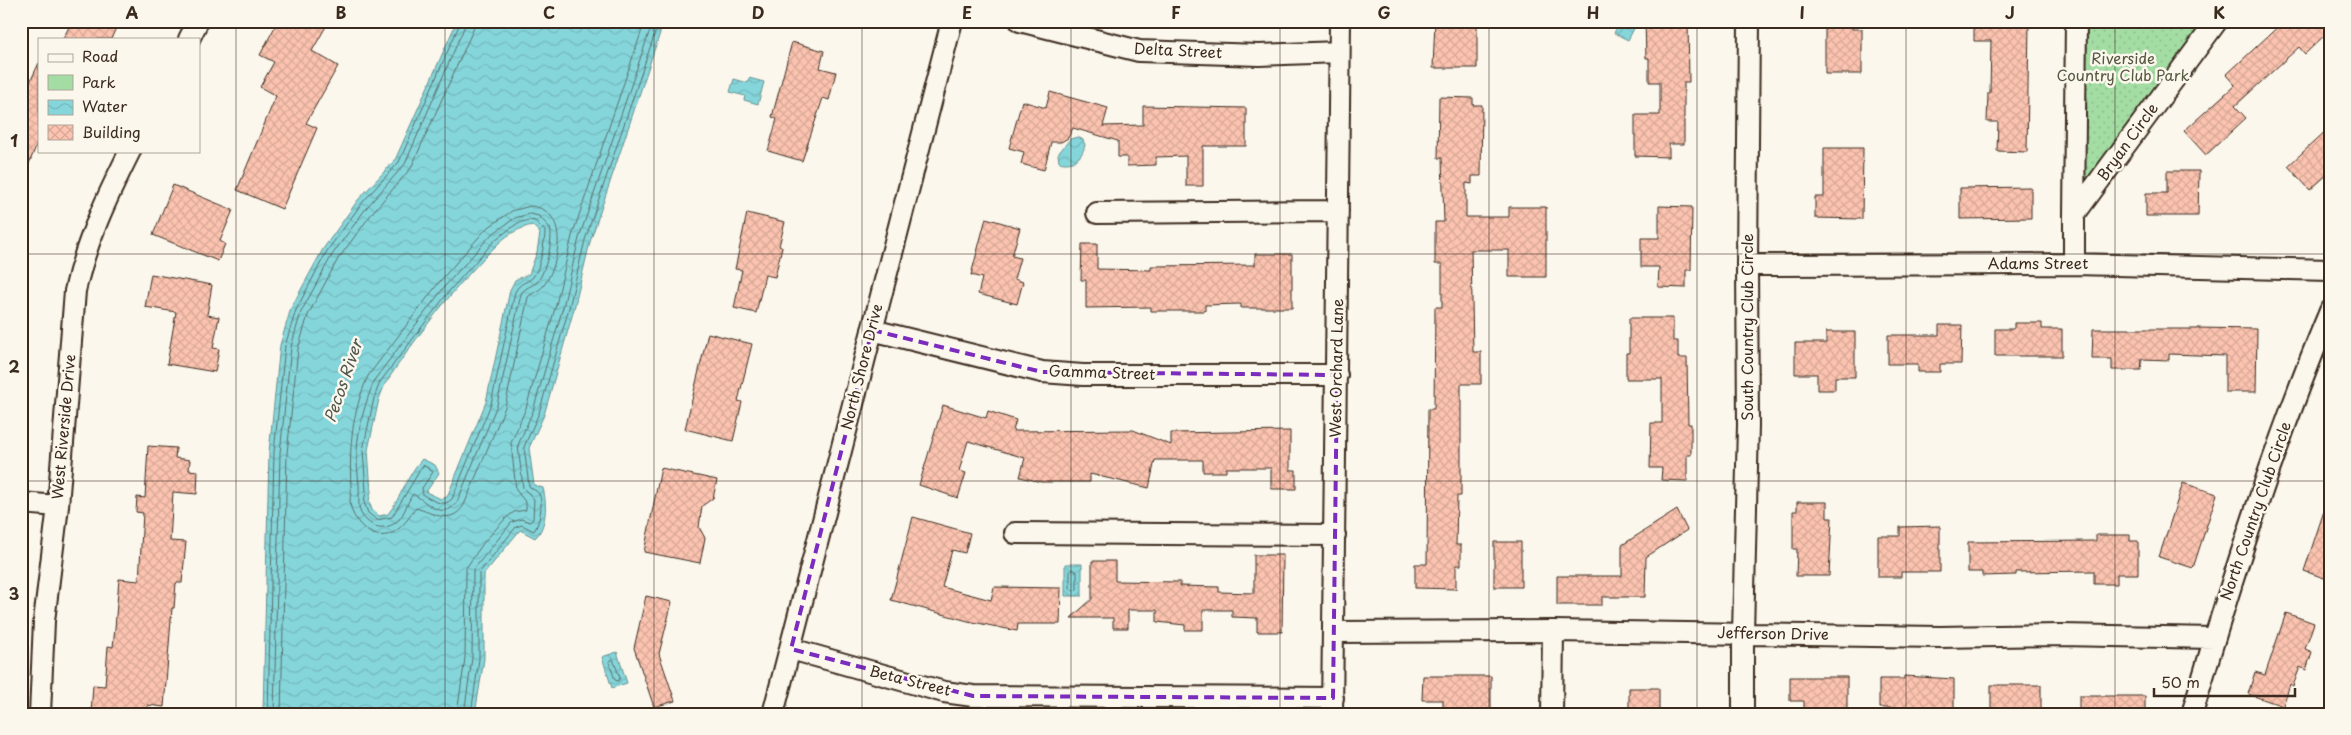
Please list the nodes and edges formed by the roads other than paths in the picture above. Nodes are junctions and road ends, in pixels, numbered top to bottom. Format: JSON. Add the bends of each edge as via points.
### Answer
{"nodes":[{"id":1,"x":198,"y":21,"type":"edge"},
{"id":2,"x":952,"y":21,"type":"edge"},
{"id":3,"x":1020,"y":21,"type":"edge"},
{"id":4,"x":1340,"y":21,"type":"edge"},
{"id":5,"x":1749,"y":21,"type":"edge"},
{"id":6,"x":2076,"y":21,"type":"edge"},
{"id":7,"x":2216,"y":21,"type":"edge"},
{"id":8,"x":190,"y":38,"type":"edge"},
{"id":9,"x":1339,"y":52,"type":"junction"},
{"id":10,"x":130,"y":152,"type":"edge"},
{"id":11,"x":1338,"y":211,"type":"junction"},
{"id":12,"x":1097,"y":213,"type":"dead end"},
{"id":13,"x":2074,"y":215,"type":"junction"},
{"id":14,"x":2074,"y":264,"type":"junction"},
{"id":15,"x":1747,"y":265,"type":"junction"},
{"id":16,"x":2330,"y":270,"type":"edge"},
{"id":17,"x":2330,"y":311,"type":"edge"},
{"id":18,"x":872,"y":330,"type":"junction"},
{"id":19,"x":1337,"y":375,"type":"junction"},
{"id":20,"x":21,"y":503,"type":"edge"},
{"id":21,"x":58,"y":506,"type":"junction"},
{"id":22,"x":1015,"y":533,"type":"dead end"},
{"id":23,"x":1334,"y":535,"type":"junction"},
{"id":24,"x":1553,"y":631,"type":"junction"},
{"id":25,"x":1333,"y":632,"type":"junction"},
{"id":26,"x":1743,"y":633,"type":"junction"},
{"id":27,"x":2214,"y":638,"type":"junction"},
{"id":28,"x":790,"y":649,"type":"junction"},
{"id":29,"x":1332,"y":706,"type":"edge"},
{"id":30,"x":40,"y":714,"type":"edge"},
{"id":31,"x":773,"y":714,"type":"edge"},
{"id":32,"x":1552,"y":714,"type":"edge"},
{"id":33,"x":1743,"y":714,"type":"edge"},
{"id":34,"x":2192,"y":714,"type":"edge"}],
"edges":[{"from":1,"to":8,"type":"street"},
{"from":2,"to":18,"type":"street","name":"North Shore Drive"},
{"from":3,"to":9,"type":"street","name":"Delta Street","via":[[1139,51],[1259,55]]},
{"from":4,"to":9,"type":"street","name":"West Orchard Lane"},
{"from":5,"to":15,"type":"street","name":"South Country Club Circle"},
{"from":6,"to":13,"type":"street","name":"Bryan Circle"},
{"from":7,"to":13,"type":"street","name":"Bryan Circle"},
{"from":9,"to":11,"type":"street","name":"West Orchard Lane"},
{"from":10,"to":21,"type":"street","name":"West Riverside Drive","via":[[92,231],[75,291]]},
{"from":11,"to":12,"type":"street"},
{"from":11,"to":19,"type":"street","name":"West Orchard Lane"},
{"from":13,"to":14,"type":"street","name":"Bryan Circle"},
{"from":14,"to":15,"type":"street","name":"Adams Street"},
{"from":14,"to":16,"type":"street","name":"Adams Street"},
{"from":15,"to":26,"type":"street","name":"South Country Club Circle","via":[[1748,425]]},
{"from":17,"to":27,"type":"street","name":"North Country Club Circle","via":[[2294,400]]},
{"from":18,"to":19,"type":"street","name":"Gamma Street","via":[[1042,372],[1083,375]]},
{"from":18,"to":28,"type":"street","name":"North Shore Drive"},
{"from":19,"to":23,"type":"street","name":"West Orchard Lane"},
{"from":20,"to":21,"type":"street"},
{"from":21,"to":30,"type":"street","name":"West Riverside Drive","via":[[44,621]]},
{"from":22,"to":23,"type":"street"},
{"from":23,"to":25,"type":"street","name":"West Orchard Lane"},
{"from":24,"to":25,"type":"street","name":"Jefferson Drive"},
{"from":24,"to":26,"type":"street","name":"Jefferson Drive"},
{"from":24,"to":32,"type":"street"},
{"from":25,"to":29,"type":"street","name":"West Orchard Lane"},
{"from":26,"to":27,"type":"street","name":"Jefferson Drive"},
{"from":26,"to":33,"type":"street"},
{"from":27,"to":34,"type":"street","name":"North Country Club Circle"},
{"from":28,"to":29,"type":"street","name":"Beta Street","via":[[944,692],[973,696]]},
{"from":28,"to":31,"type":"street","name":"North Shore Drive"}]}
